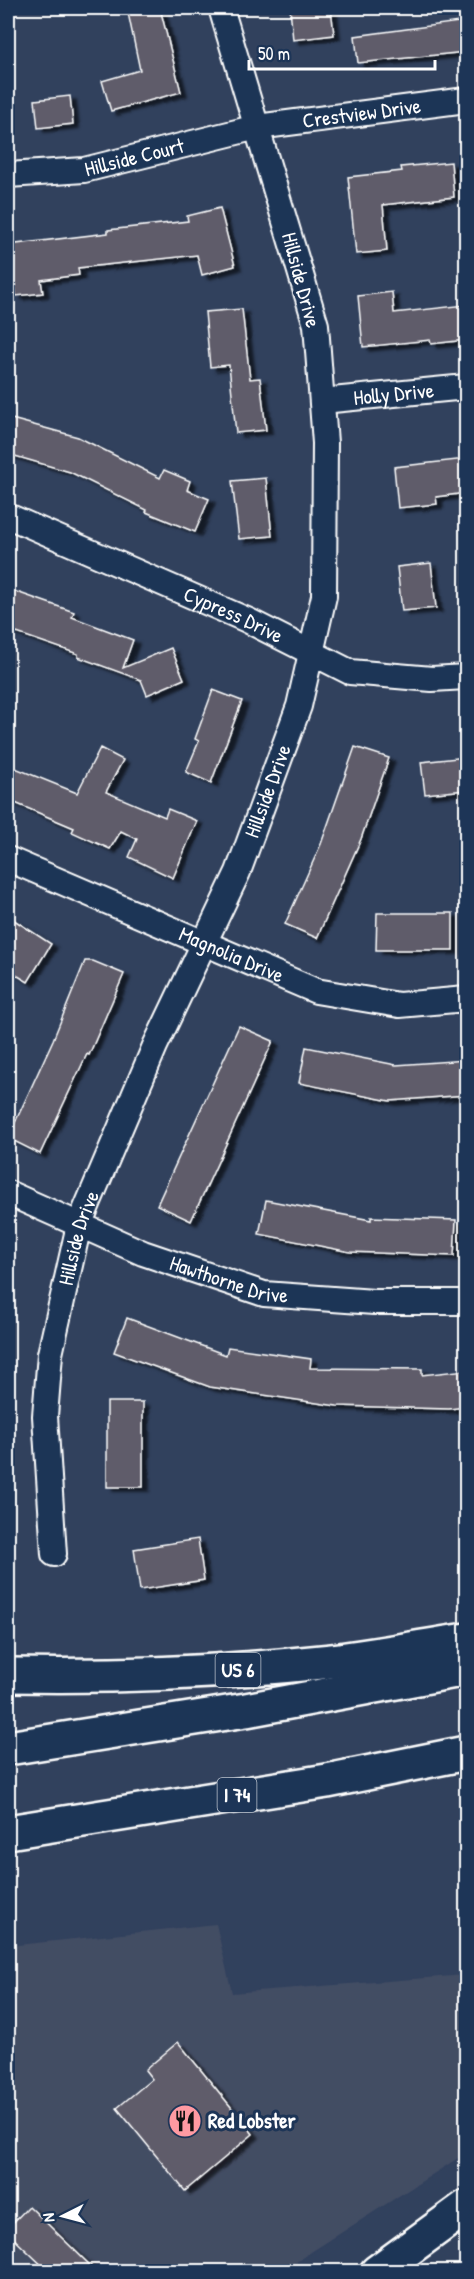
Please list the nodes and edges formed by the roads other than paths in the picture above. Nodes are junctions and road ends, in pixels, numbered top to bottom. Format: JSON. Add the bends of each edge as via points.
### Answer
{"nodes":[{"id":1,"x":221,"y":8,"type":"edge"},
{"id":2,"x":466,"y":100,"type":"edge"},
{"id":3,"x":257,"y":127,"type":"junction"},
{"id":4,"x":8,"y":175,"type":"edge"},
{"id":5,"x":466,"y":387,"type":"edge"},
{"id":6,"x":322,"y":401,"type":"junction"},
{"id":7,"x":8,"y":516,"type":"edge"},
{"id":8,"x":311,"y":652,"type":"junction"},
{"id":9,"x":466,"y":677,"type":"edge"},
{"id":10,"x":8,"y":860,"type":"edge"},
{"id":11,"x":203,"y":944,"type":"junction"},
{"id":12,"x":466,"y":999,"type":"edge"},
{"id":13,"x":8,"y":1193,"type":"edge"},
{"id":14,"x":79,"y":1225,"type":"junction"},
{"id":15,"x":466,"y":1302,"type":"edge"},
{"id":16,"x":54,"y":1554,"type":"dead end"},
{"id":17,"x":466,"y":1640,"type":"edge"},
{"id":18,"x":466,"y":1669,"type":"edge"},
{"id":19,"x":8,"y":1675,"type":"edge"},
{"id":20,"x":8,"y":1749,"type":"edge"},
{"id":21,"x":466,"y":1753,"type":"edge"},
{"id":22,"x":8,"y":1833,"type":"edge"},
{"id":23,"x":466,"y":2207,"type":"edge"},
{"id":24,"x":377,"y":2271,"type":"edge"}],
"edges":[{"from":1,"to":3,"type":"street","name":"Hillside Drive"},
{"from":2,"to":3,"type":"street","name":"Crestview Drive"},
{"from":3,"to":4,"type":"street","name":"Hillside Court","via":[[84,170]]},
{"from":3,"to":6,"type":"street","name":"Hillside Drive","via":[[316,325]]},
{"from":5,"to":6,"type":"street","name":"Holly Drive"},
{"from":6,"to":8,"type":"street","name":"Hillside Drive","via":[[324,596]]},
{"from":7,"to":8,"type":"street","name":"Cypress Drive"},
{"from":8,"to":9,"type":"street","name":"Cypress Drive","via":[[350,672],[432,679]]},
{"from":8,"to":11,"type":"street","name":"Hillside Drive","via":[[299,706],[238,872]]},
{"from":10,"to":11,"type":"street","name":"Magnolia Drive"},
{"from":11,"to":12,"type":"street","name":"Magnolia Drive","via":[[316,992],[399,1005]]},
{"from":11,"to":14,"type":"street","name":"Hillside Drive"},
{"from":13,"to":14,"type":"street","name":"Hawthorne Drive"},
{"from":14,"to":15,"type":"street","name":"Hawthorne Drive","via":[[143,1253],[264,1294],[374,1302]]},
{"from":14,"to":16,"type":"street","name":"Hillside Drive","via":[[50,1354],[45,1416]]},
{"from":17,"to":19,"type":"main road","number":"US 6","via":[[324,1662],[232,1670]]},
{"from":18,"to":20,"type":"main road"},
{"from":21,"to":22,"type":"main road","number":"I 74","via":[[327,1781]]},
{"from":23,"to":24,"type":"main road"}]}
